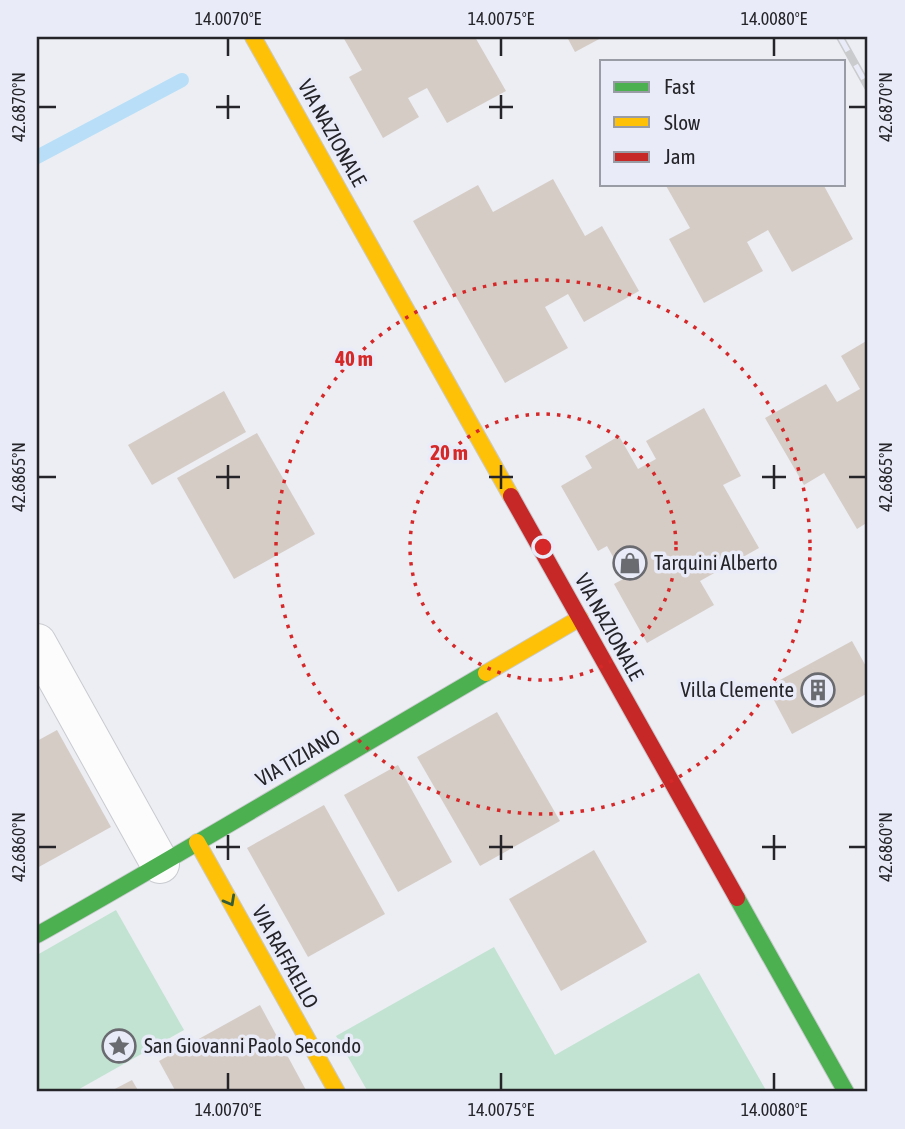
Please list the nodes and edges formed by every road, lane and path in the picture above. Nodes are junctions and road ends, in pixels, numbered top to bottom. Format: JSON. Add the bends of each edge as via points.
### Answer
{"nodes":[{"id":1,"x":254,"y":37,"type":"edge"},
{"id":2,"x":580,"y":618,"type":"junction"},
{"id":3,"x":37,"y":643,"type":"edge"},
{"id":4,"x":197,"y":842,"type":"junction"},
{"id":5,"x":160,"y":864,"type":"junction"},
{"id":6,"x":37,"y":935,"type":"edge"},
{"id":7,"x":337,"y":1092,"type":"edge"},
{"id":8,"x":846,"y":1092,"type":"edge"}],
"edges":[{"from":1,"to":2,"type":"main road","name":"VIA NAZIONALE"},
{"from":2,"to":4,"type":"main road","name":"VIA TIZIANO"},
{"from":2,"to":8,"type":"main road","name":"VIA NAZIONALE"},
{"from":3,"to":5,"type":"street"},
{"from":4,"to":5,"type":"main road","name":"VIA TIZIANO"},
{"from":4,"to":7,"type":"main road","name":"VIA RAFFAELLO","one_way":true},
{"from":5,"to":6,"type":"main road","name":"VIA TIZIANO"}]}
